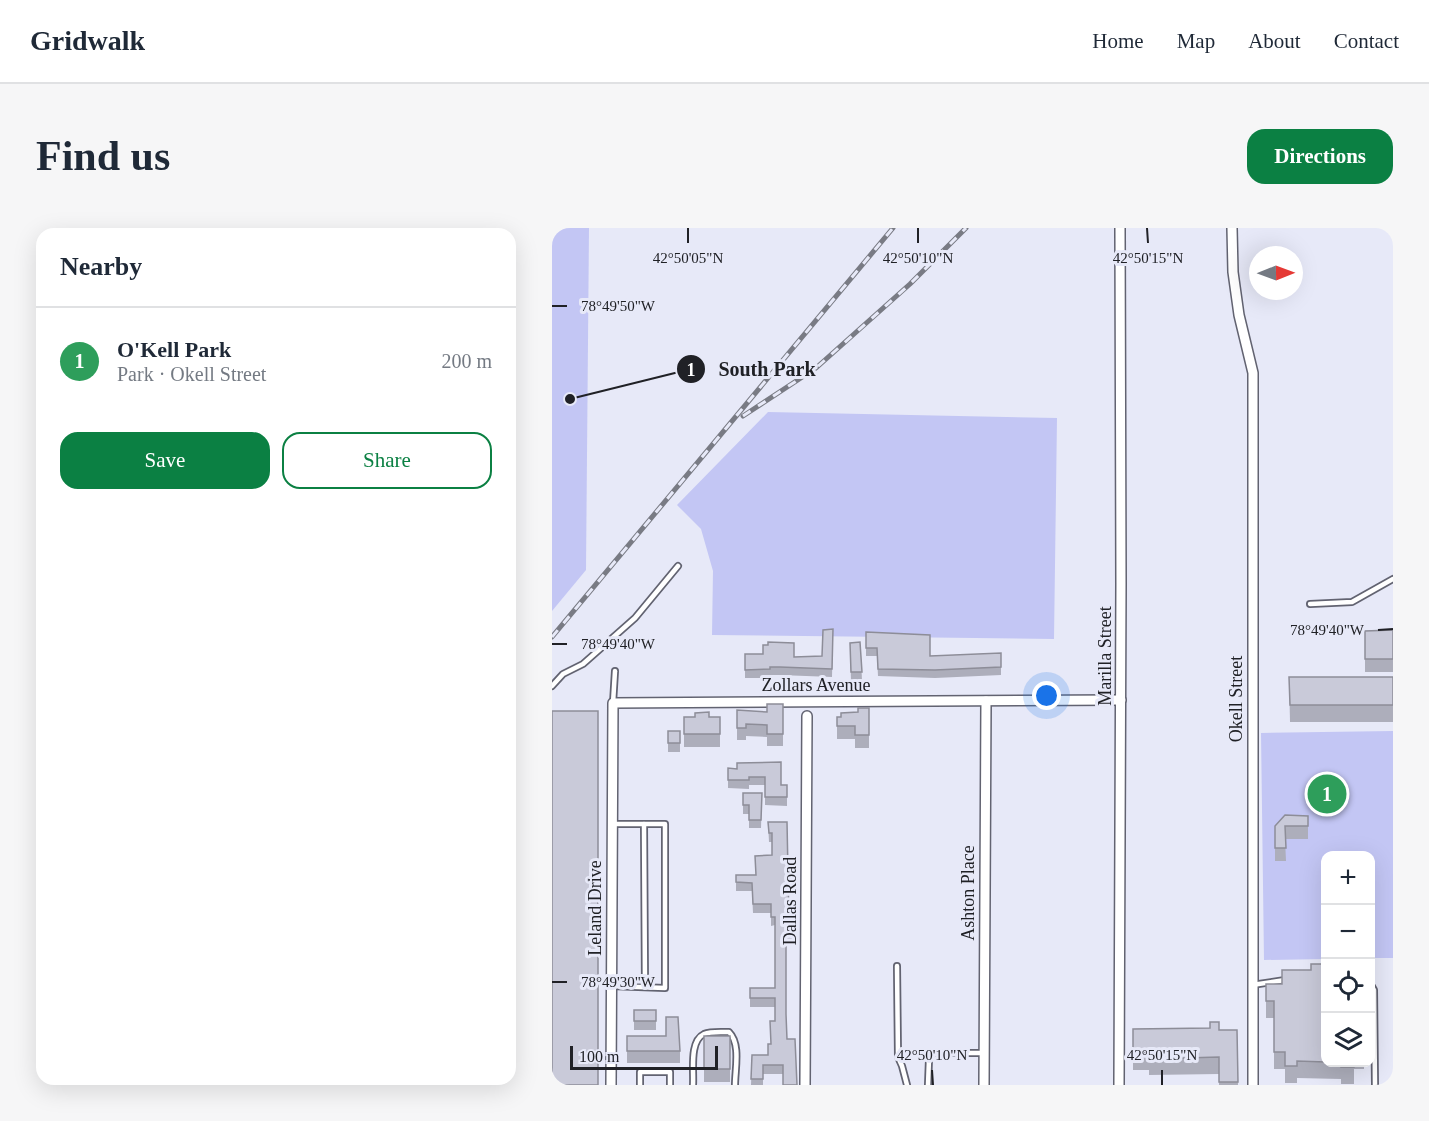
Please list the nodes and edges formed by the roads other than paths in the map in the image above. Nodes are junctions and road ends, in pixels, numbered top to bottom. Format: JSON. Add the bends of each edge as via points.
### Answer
{"nodes":[{"id":1,"x":1120,"y":228,"type":"edge"},
{"id":2,"x":1232,"y":228,"type":"edge"},
{"id":3,"x":678,"y":566,"type":"dead end"},
{"id":4,"x":1393,"y":579,"type":"edge"},
{"id":5,"x":1310,"y":604,"type":"dead end"},
{"id":6,"x":615,"y":671,"type":"dead end"},
{"id":7,"x":552,"y":686,"type":"edge"},
{"id":8,"x":986,"y":700,"type":"junction"},
{"id":9,"x":1121,"y":700,"type":"junction"},
{"id":10,"x":613,"y":703,"type":"junction"},
{"id":11,"x":807,"y":716,"type":"dead end"},
{"id":12,"x":612,"y":824,"type":"junction"},
{"id":13,"x":644,"y":824,"type":"junction"},
{"id":14,"x":897,"y":966,"type":"dead end"},
{"id":15,"x":1293,"y":978,"type":"edge"},
{"id":16,"x":1252,"y":985,"type":"junction"},
{"id":17,"x":611,"y":987,"type":"junction"},
{"id":18,"x":645,"y":987,"type":"junction"},
{"id":19,"x":1374,"y":1013,"type":"edge"},
{"id":20,"x":984,"y":1053,"type":"junction"},
{"id":21,"x":611,"y":1085,"type":"edge"},
{"id":22,"x":640,"y":1085,"type":"edge"},
{"id":23,"x":670,"y":1085,"type":"edge"},
{"id":24,"x":693,"y":1085,"type":"edge"},
{"id":25,"x":735,"y":1085,"type":"edge"},
{"id":26,"x":805,"y":1085,"type":"edge"},
{"id":27,"x":906,"y":1085,"type":"edge"},
{"id":28,"x":928,"y":1085,"type":"edge"},
{"id":29,"x":984,"y":1085,"type":"edge"},
{"id":30,"x":1119,"y":1085,"type":"edge"},
{"id":31,"x":1253,"y":1085,"type":"edge"},
{"id":32,"x":1375,"y":1085,"type":"edge"}],
"edges":[{"from":1,"to":9,"type":"street","name":"Marilla Street"},
{"from":2,"to":16,"type":"street","name":"Okell Street","via":[[1239,315],[1253,373]]},
{"from":3,"to":7,"type":"lane","via":[[635,618]]},
{"from":4,"to":5,"type":"lane","via":[[1352,602]]},
{"from":6,"to":10,"type":"lane"},
{"from":8,"to":9,"type":"street","name":"Zollars Avenue"},
{"from":8,"to":10,"type":"street","name":"Zollars Avenue"},
{"from":8,"to":20,"type":"street","name":"Ashton Place"},
{"from":9,"to":30,"type":"street","name":"Marilla Street"},
{"from":10,"to":12,"type":"street","name":"Leland Drive"},
{"from":11,"to":26,"type":"street","name":"Dallas Road"},
{"from":12,"to":13,"type":"lane"},
{"from":12,"to":17,"type":"street","name":"Leland Drive"},
{"from":13,"to":18,"type":"lane"},
{"from":13,"to":18,"type":"lane","via":[[665,824],[665,988]]},
{"from":14,"to":27,"type":"lane","via":[[898,1057]]},
{"from":15,"to":16,"type":"lane"},
{"from":16,"to":31,"type":"street","name":"Okell Street"},
{"from":17,"to":18,"type":"lane"},
{"from":17,"to":21,"type":"street","name":"Leland Drive"},
{"from":19,"to":32,"type":"lane"},
{"from":20,"to":28,"type":"lane","via":[[936,1053],[929,1059]]},
{"from":20,"to":29,"type":"street","name":"Ashton Place"},
{"from":22,"to":23,"type":"lane","via":[[640,1072],[670,1072]]},
{"from":24,"to":25,"type":"lane","via":[[696,1041],[702,1034],[729,1032],[736,1045]]}]}
